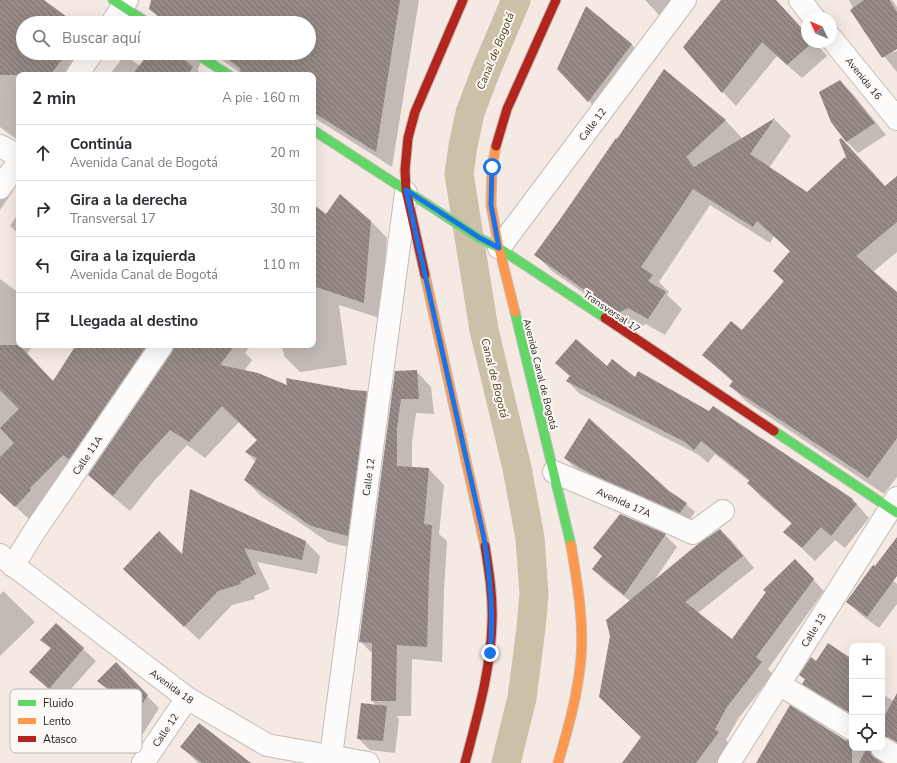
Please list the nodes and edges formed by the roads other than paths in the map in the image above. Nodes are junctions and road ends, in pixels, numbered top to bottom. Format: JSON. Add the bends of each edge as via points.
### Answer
{"nodes":[{"id":1,"x":463,"y":0,"type":"edge"},
{"id":2,"x":556,"y":0,"type":"edge"},
{"id":3,"x":685,"y":0,"type":"edge"},
{"id":4,"x":800,"y":0,"type":"edge"},
{"id":5,"x":119,"y":7,"type":"edge"},
{"id":6,"x":809,"y":12,"type":"edge"},
{"id":7,"x":135,"y":16,"type":"edge"},
{"id":8,"x":837,"y":45,"type":"edge"},
{"id":9,"x":87,"y":60,"type":"edge"},
{"id":10,"x":206,"y":60,"type":"edge"},
{"id":11,"x":79,"y":72,"type":"edge"},
{"id":12,"x":224,"y":72,"type":"edge"},
{"id":13,"x":897,"y":119,"type":"edge"},
{"id":14,"x":316,"y":132,"type":"edge"},
{"id":15,"x":0,"y":146,"type":"edge"},
{"id":16,"x":16,"y":154,"type":"edge"},
{"id":17,"x":16,"y":165,"type":"edge"},
{"id":18,"x":0,"y":188,"type":"edge"},
{"id":19,"x":412,"y":194,"type":"junction"},
{"id":20,"x":499,"y":248,"type":"junction"},
{"id":21,"x":160,"y":348,"type":"edge"},
{"id":22,"x":554,"y":472,"type":"junction"},
{"id":23,"x":895,"y":506,"type":"edge"},
{"id":24,"x":724,"y":511,"type":"dead end"},
{"id":25,"x":7,"y":561,"type":"edge"},
{"id":26,"x":779,"y":684,"type":"junction"},
{"id":27,"x":187,"y":698,"type":"junction"},
{"id":28,"x":849,"y":727,"type":"edge"},
{"id":29,"x":885,"y":750,"type":"edge"},
{"id":30,"x":897,"y":757,"type":"edge"},
{"id":31,"x":330,"y":759,"type":"edge"},
{"id":32,"x":144,"y":763,"type":"edge"},
{"id":33,"x":368,"y":763,"type":"edge"},
{"id":34,"x":465,"y":763,"type":"edge"},
{"id":35,"x":558,"y":763,"type":"edge"},
{"id":36,"x":729,"y":763,"type":"edge"}],
"edges":[{"from":1,"to":19,"type":"main road","via":[[415,112],[408,138],[405,170]]},
{"from":2,"to":20,"type":"main road","name":"Avenida Canal de Bogotá","via":[[507,109],[495,151],[491,205]]},
{"from":3,"to":20,"type":"street","name":"Calle 12"},
{"from":4,"to":6,"type":"street"},
{"from":5,"to":7,"type":"main road"},
{"from":8,"to":13,"type":"street","name":"Avenida 16"},
{"from":9,"to":11,"type":"street"},
{"from":10,"to":12,"type":"main road"},
{"from":14,"to":19,"type":"main road","name":"Transversal 17"},
{"from":15,"to":16,"type":"street"},
{"from":17,"to":18,"type":"street"},
{"from":19,"to":20,"type":"main road","name":"Transversal 17"},
{"from":19,"to":31,"type":"street","name":"Calle 12"},
{"from":19,"to":34,"type":"main road","via":[[490,573],[490,653],[486,680]]},
{"from":20,"to":22,"type":"main road","name":"Avenida Canal de Bogotá"},
{"from":20,"to":23,"type":"main road","name":"Transversal 17"},
{"from":21,"to":25,"type":"street","name":"Calle 11A","via":[[34,532]]},
{"from":22,"to":24,"type":"street","name":"Avenida 17A","via":[[694,534]]},
{"from":22,"to":35,"type":"main road","name":"Avenida Canal de Bogotá","via":[[571,546],[581,634],[581,658],[574,702]]},
{"from":23,"to":26,"type":"street","name":"Calle 13"},
{"from":25,"to":27,"type":"street","name":"Avenida 18"},
{"from":26,"to":28,"type":"street"},
{"from":26,"to":36,"type":"street","name":"Calle 13"},
{"from":27,"to":31,"type":"street","name":"Avenida 18","via":[[267,746]]},
{"from":27,"to":32,"type":"street","name":"Calle 12"},
{"from":29,"to":30,"type":"street"},
{"from":31,"to":33,"type":"street","name":"Avenida 18"}]}
